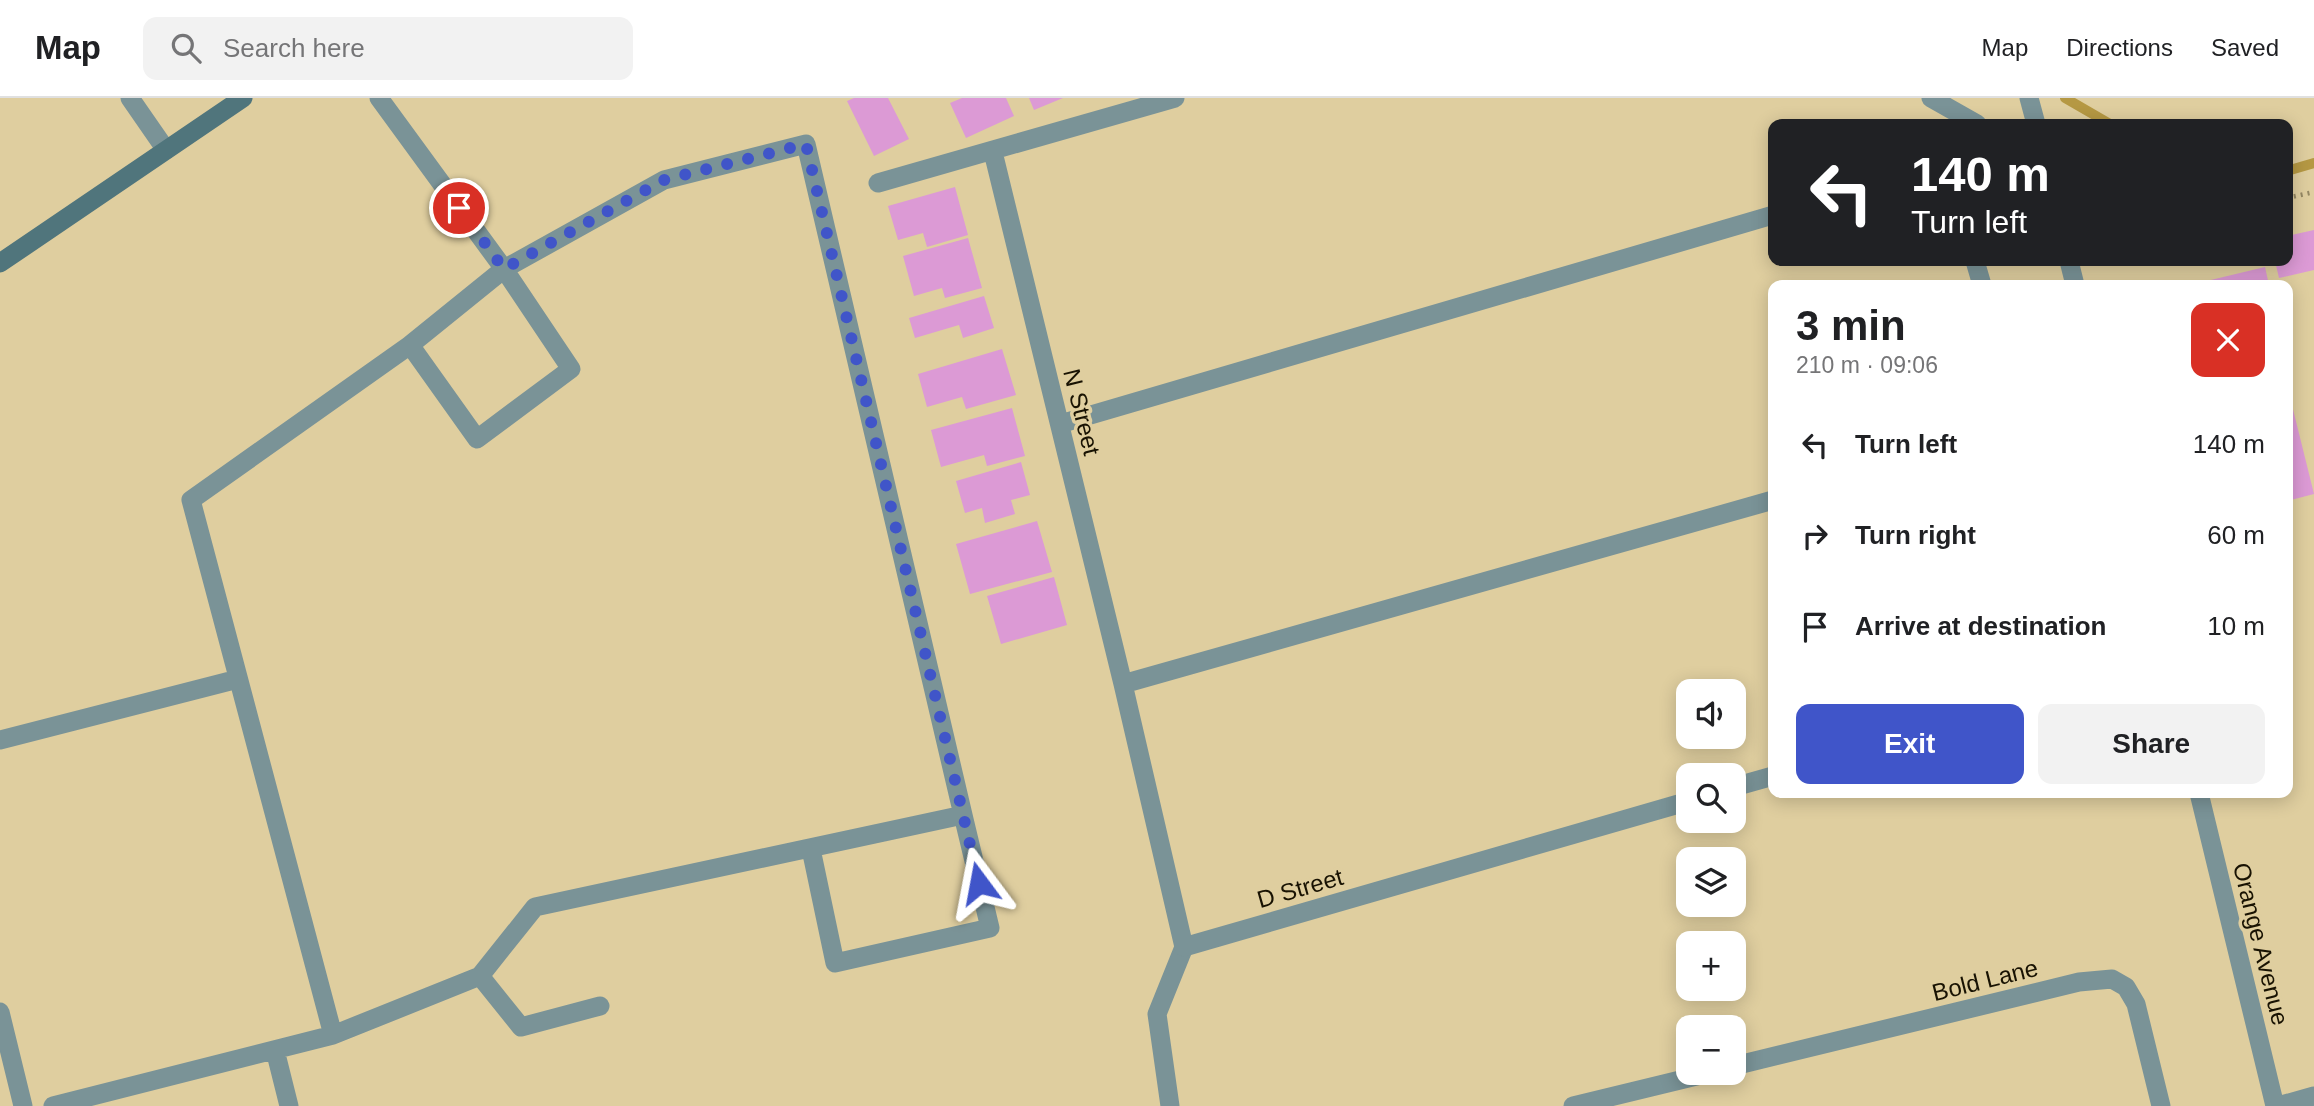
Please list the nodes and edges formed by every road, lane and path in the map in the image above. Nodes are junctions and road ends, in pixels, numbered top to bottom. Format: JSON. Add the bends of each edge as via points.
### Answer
{"nodes":[{"id":1,"x":130,"y":98,"type":"edge"},
{"id":2,"x":243,"y":98,"type":"edge"},
{"id":3,"x":379,"y":98,"type":"edge"},
{"id":4,"x":1175,"y":98,"type":"edge"},
{"id":5,"x":1931,"y":98,"type":"edge"},
{"id":6,"x":2029,"y":99,"type":"edge"},
{"id":7,"x":1968,"y":119,"type":"edge"},
{"id":8,"x":2035,"y":119,"type":"edge"},
{"id":9,"x":166,"y":150,"type":"junction"},
{"id":10,"x":993,"y":152,"type":"junction"},
{"id":11,"x":878,"y":183,"type":"dead end"},
{"id":12,"x":2314,"y":192,"type":"edge"},
{"id":13,"x":2293,"y":197,"type":"edge"},
{"id":14,"x":1768,"y":216,"type":"edge"},
{"id":15,"x":0,"y":262,"type":"edge"},
{"id":16,"x":504,"y":269,"type":"junction"},
{"id":17,"x":410,"y":345,"type":"junction"},
{"id":18,"x":1060,"y":424,"type":"junction"},
{"id":19,"x":1768,"y":501,"type":"edge"},
{"id":20,"x":238,"y":679,"type":"junction"},
{"id":21,"x":1123,"y":684,"type":"junction"},
{"id":22,"x":0,"y":740,"type":"edge"},
{"id":23,"x":1768,"y":777,"type":"edge"},
{"id":24,"x":1746,"y":784,"type":"edge"},
{"id":25,"x":2200,"y":798,"type":"edge"},
{"id":26,"x":1676,"y":805,"type":"edge"},
{"id":27,"x":963,"y":815,"type":"junction"},
{"id":28,"x":811,"y":849,"type":"junction"},
{"id":29,"x":1184,"y":947,"type":"junction"},
{"id":30,"x":480,"y":976,"type":"junction"},
{"id":31,"x":600,"y":1006,"type":"dead end"},
{"id":32,"x":0,"y":1012,"type":"edge"},
{"id":33,"x":332,"y":1035,"type":"junction"},
{"id":34,"x":275,"y":1050,"type":"junction"},
{"id":35,"x":1746,"y":1063,"type":"edge"},
{"id":36,"x":1676,"y":1081,"type":"edge"},
{"id":37,"x":2314,"y":1096,"type":"edge"},
{"id":38,"x":23,"y":1106,"type":"edge"},
{"id":39,"x":53,"y":1106,"type":"edge"},
{"id":40,"x":289,"y":1106,"type":"edge"},
{"id":41,"x":1170,"y":1106,"type":"edge"},
{"id":42,"x":1573,"y":1106,"type":"edge"},
{"id":43,"x":2161,"y":1106,"type":"edge"},
{"id":44,"x":2276,"y":1106,"type":"edge"}],
"edges":[{"from":1,"to":9,"type":"street"},
{"from":2,"to":9,"type":"main road"},
{"from":3,"to":16,"type":"street"},
{"from":4,"to":10,"type":"street"},
{"from":5,"to":7,"type":"street"},
{"from":6,"to":8,"type":"street"},
{"from":9,"to":15,"type":"main road"},
{"from":10,"to":11,"type":"street"},
{"from":10,"to":18,"type":"street","name":"N Street"},
{"from":12,"to":13,"type":"path"},
{"from":14,"to":18,"type":"street"},
{"from":16,"to":17,"type":"street"},
{"from":16,"to":17,"type":"street","via":[[571,369],[477,439]]},
{"from":16,"to":27,"type":"street","via":[[664,180],[806,144]]},
{"from":17,"to":20,"type":"street","via":[[191,500]]},
{"from":18,"to":21,"type":"street","name":"N Street"},
{"from":19,"to":21,"type":"street"},
{"from":20,"to":22,"type":"street"},
{"from":20,"to":33,"type":"street"},
{"from":21,"to":29,"type":"street"},
{"from":23,"to":24,"type":"street"},
{"from":25,"to":44,"type":"street","name":"Orange Avenue"},
{"from":26,"to":29,"type":"street","name":"D Street"},
{"from":27,"to":28,"type":"street"},
{"from":27,"to":28,"type":"street","via":[[990,928],[835,963]]},
{"from":28,"to":30,"type":"street","via":[[535,907]]},
{"from":29,"to":41,"type":"street","via":[[1157,1014]]},
{"from":30,"to":31,"type":"street","via":[[521,1027]]},
{"from":30,"to":33,"type":"street"},
{"from":32,"to":38,"type":"street"},
{"from":33,"to":34,"type":"street"},
{"from":34,"to":39,"type":"street"},
{"from":34,"to":40,"type":"street"},
{"from":35,"to":43,"type":"street","name":"Bold Lane","via":[[2079,982],[2112,979],[2126,987],[2136,1004]]},
{"from":36,"to":42,"type":"street"},
{"from":37,"to":44,"type":"street"}]}
